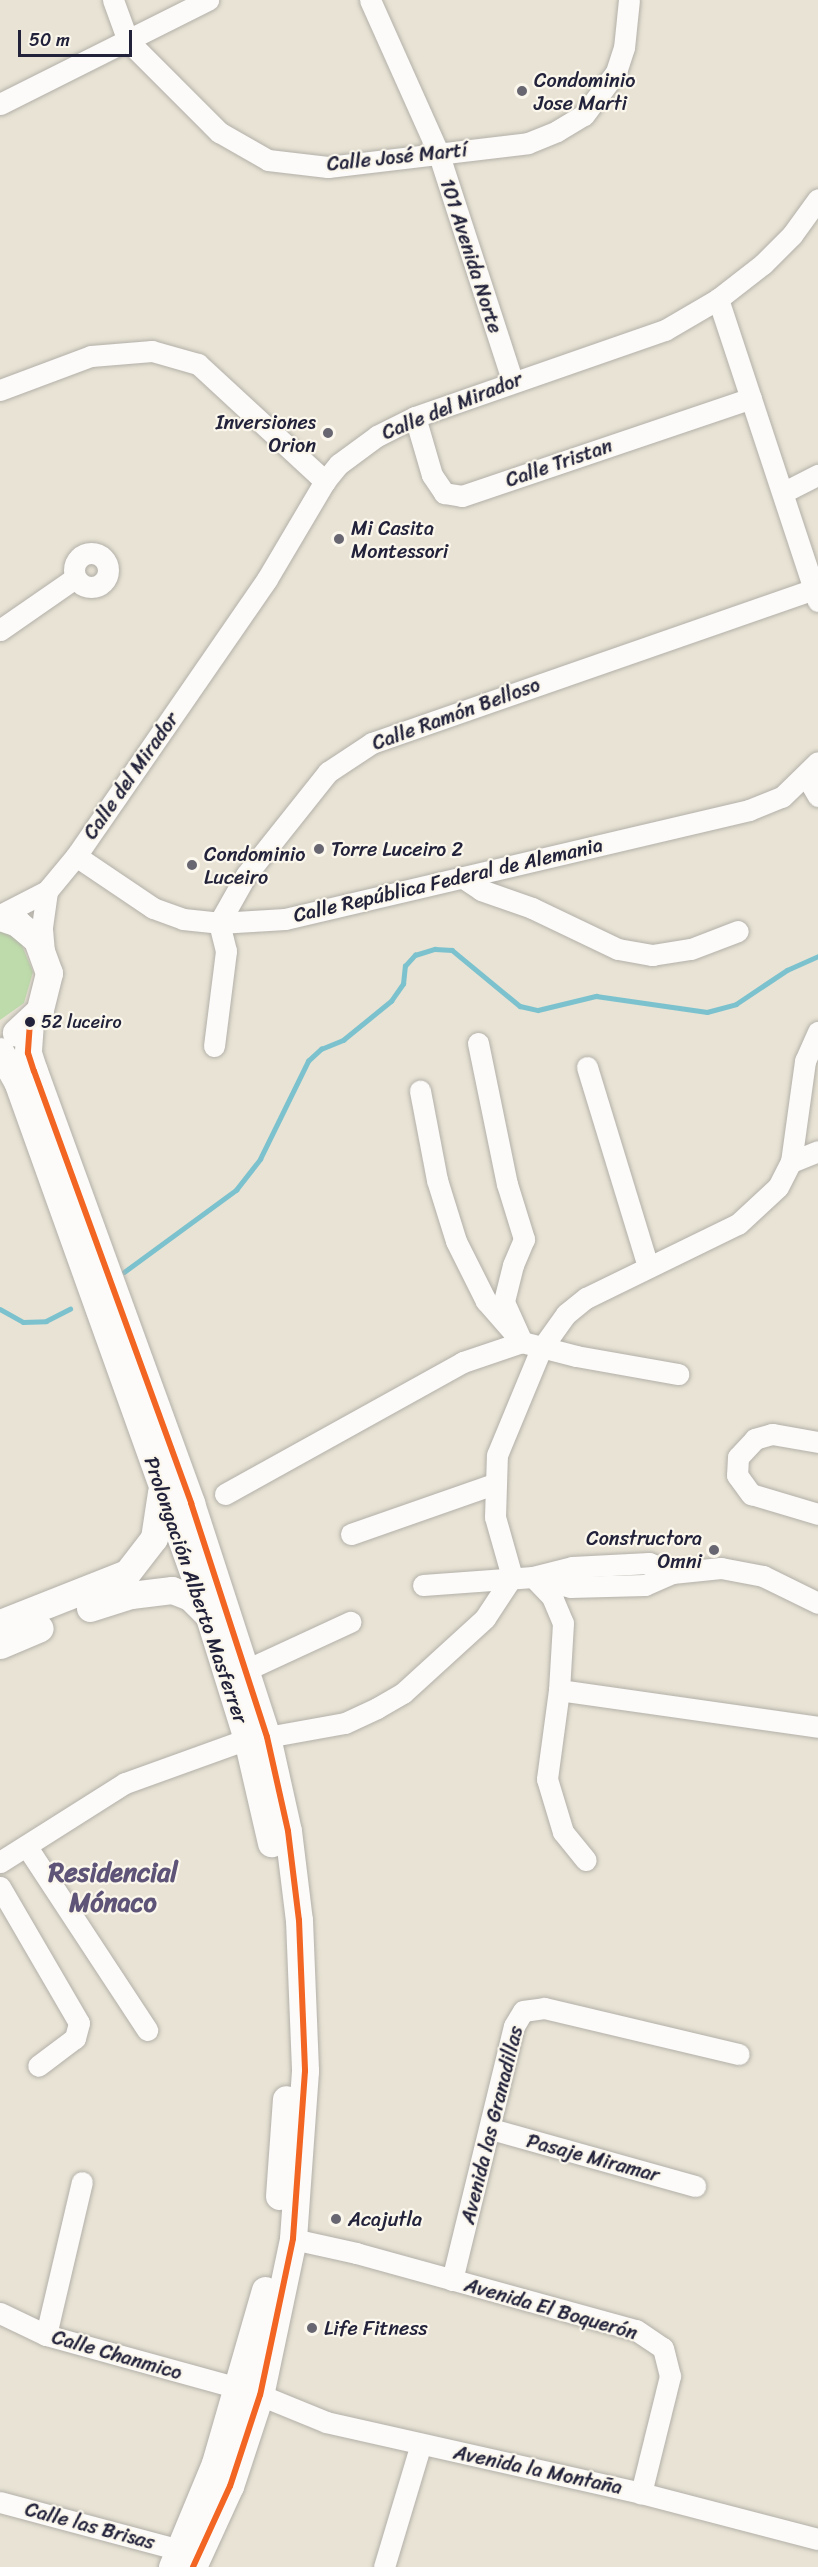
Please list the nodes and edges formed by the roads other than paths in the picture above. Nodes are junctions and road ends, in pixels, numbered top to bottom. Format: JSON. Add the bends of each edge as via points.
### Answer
{"nodes":[{"id":1,"x":113,"y":0,"type":"edge"},
{"id":2,"x":208,"y":0,"type":"edge"},
{"id":3,"x":370,"y":0,"type":"edge"},
{"id":4,"x":629,"y":0,"type":"edge"},
{"id":5,"x":128,"y":41,"type":"junction"},
{"id":6,"x":0,"y":104,"type":"edge"},
{"id":7,"x":438,"y":152,"type":"junction"},
{"id":8,"x":817,"y":205,"type":"edge"},
{"id":9,"x":718,"y":299,"type":"junction"},
{"id":10,"x":512,"y":380,"type":"junction"},
{"id":11,"x":0,"y":390,"type":"edge"},
{"id":12,"x":751,"y":398,"type":"junction"},
{"id":13,"x":415,"y":417,"type":"junction"},
{"id":14,"x":818,"y":475,"type":"edge"},
{"id":15,"x":324,"y":481,"type":"junction"},
{"id":16,"x":784,"y":492,"type":"junction"},
{"id":17,"x":75,"y":578,"type":"dead end"},
{"id":18,"x":816,"y":595,"type":"edge"},
{"id":19,"x":0,"y":630,"type":"edge"},
{"id":20,"x":812,"y":769,"type":"edge"},
{"id":21,"x":818,"y":796,"type":"edge"},
{"id":22,"x":76,"y":856,"type":"junction"},
{"id":23,"x":462,"y":877,"type":"junction"},
{"id":24,"x":47,"y":891,"type":"junction"},
{"id":25,"x":0,"y":916,"type":"edge"},
{"id":26,"x":219,"y":923,"type":"junction"},
{"id":27,"x":738,"y":931,"type":"dead end"},
{"id":28,"x":44,"y":952,"type":"junction"},
{"id":29,"x":30,"y":1022,"type":"junction"},
{"id":30,"x":818,"y":1032,"type":"edge"},
{"id":31,"x":0,"y":1037,"type":"edge"},
{"id":32,"x":478,"y":1043,"type":"dead end"},
{"id":33,"x":214,"y":1046,"type":"dead end"},
{"id":34,"x":0,"y":1051,"type":"edge"},
{"id":35,"x":587,"y":1067,"type":"dead end"},
{"id":36,"x":420,"y":1091,"type":"dead end"},
{"id":37,"x":818,"y":1151,"type":"edge"},
{"id":38,"x":791,"y":1162,"type":"junction"},
{"id":39,"x":648,"y":1266,"type":"junction"},
{"id":40,"x":532,"y":1345,"type":"junction"},
{"id":41,"x":678,"y":1374,"type":"dead end"},
{"id":42,"x":818,"y":1442,"type":"edge"},
{"id":43,"x":494,"y":1484,"type":"junction"},
{"id":44,"x":162,"y":1488,"type":"junction"},
{"id":45,"x":225,"y":1494,"type":"dead end"},
{"id":46,"x":818,"y":1514,"type":"edge"},
{"id":47,"x":351,"y":1534,"type":"dead end"},
{"id":48,"x":523,"y":1577,"type":"junction"},
{"id":49,"x":423,"y":1585,"type":"dead end"},
{"id":50,"x":818,"y":1603,"type":"edge"},
{"id":51,"x":209,"y":1617,"type":"junction"},
{"id":52,"x":350,"y":1622,"type":"dead end"},
{"id":53,"x":0,"y":1623,"type":"edge"},
{"id":54,"x":0,"y":1645,"type":"edge"},
{"id":55,"x":246,"y":1670,"type":"junction"},
{"id":56,"x":559,"y":1690,"type":"junction"},
{"id":57,"x":818,"y":1728,"type":"edge"},
{"id":58,"x":257,"y":1738,"type":"junction"},
{"id":59,"x":27,"y":1847,"type":"junction"},
{"id":60,"x":586,"y":1860,"type":"dead end"},
{"id":61,"x":0,"y":1862,"type":"edge"},
{"id":62,"x":0,"y":1887,"type":"edge"},
{"id":63,"x":147,"y":2030,"type":"dead end"},
{"id":64,"x":739,"y":2054,"type":"dead end"},
{"id":65,"x":39,"y":2066,"type":"dead end"},
{"id":66,"x":491,"y":2130,"type":"junction"},
{"id":67,"x":82,"y":2182,"type":"dead end"},
{"id":68,"x":694,"y":2186,"type":"dead end"},
{"id":69,"x":293,"y":2239,"type":"junction"},
{"id":70,"x":452,"y":2280,"type":"junction"},
{"id":71,"x":0,"y":2313,"type":"edge"},
{"id":72,"x":46,"y":2335,"type":"junction"},
{"id":73,"x":249,"y":2391,"type":"junction"},
{"id":74,"x":422,"y":2444,"type":"junction"},
{"id":75,"x":641,"y":2493,"type":"junction"},
{"id":76,"x":0,"y":2502,"type":"edge"},
{"id":77,"x":818,"y":2539,"type":"edge"},
{"id":78,"x":181,"y":2561,"type":"edge"},
{"id":79,"x":384,"y":2567,"type":"edge"}],
"edges":[{"from":1,"to":5,"type":"street","name":"Calle José Martí"},
{"from":2,"to":5,"type":"street"},
{"from":3,"to":7,"type":"street","name":"101 Avenida Norte"},
{"from":4,"to":7,"type":"street","name":"Calle José Martí","via":[[624,48],[616,72],[584,115],[528,143]]},
{"from":5,"to":6,"type":"street"},
{"from":5,"to":7,"type":"street","name":"Calle José Martí","via":[[219,132],[268,160],[328,167]]},
{"from":7,"to":10,"type":"street","name":"101 Avenida Norte"},
{"from":8,"to":9,"type":"street","name":"Calle del Mirador","via":[[763,264]]},
{"from":9,"to":10,"type":"street","name":"Calle del Mirador","via":[[665,330]]},
{"from":9,"to":12,"type":"street"},
{"from":10,"to":13,"type":"street","name":"Calle del Mirador"},
{"from":11,"to":15,"type":"street","via":[[91,356],[152,351],[198,364]]},
{"from":12,"to":13,"type":"street","name":"Calle Tristan","via":[[462,496],[444,493],[432,476]]},
{"from":12,"to":16,"type":"street"},
{"from":13,"to":15,"type":"street","name":"Calle del Mirador","via":[[358,448]]},
{"from":14,"to":16,"type":"street"},
{"from":15,"to":22,"type":"street","name":"Calle del Mirador","via":[[267,579]]},
{"from":16,"to":18,"type":"street"},
{"from":17,"to":19,"type":"street"},
{"from":18,"to":26,"type":"street","name":"Calle Ramón Belloso","via":[[372,743],[328,772],[246,875]]},
{"from":20,"to":21,"type":"street"},
{"from":20,"to":23,"type":"street","name":"Calle República Federal de Alemania","via":[[782,797],[749,810]]},
{"from":22,"to":24,"type":"street","name":"Calle del Mirador"},
{"from":22,"to":26,"type":"street","name":"Calle República Federal de Alemania","via":[[153,908],[183,919]]},
{"from":23,"to":26,"type":"street","name":"Calle República Federal de Alemania","via":[[285,919]]},
{"from":23,"to":27,"type":"street","via":[[481,890],[532,908],[618,949],[652,955],[691,949]]},
{"from":24,"to":25,"type":"street","name":"Calle del Mirador"},
{"from":24,"to":28,"type":"street","via":[[42,920]]},
{"from":25,"to":28,"type":"main road","via":[[28,930]]},
{"from":26,"to":33,"type":"street","via":[[226,951]]},
{"from":28,"to":29,"type":"main road","via":[[48,988]]},
{"from":29,"to":31,"type":"main road"},
{"from":29,"to":55,"type":"main road","name":"Prolongación Alberto Masferrer","via":[[28,1053],[34,1071],[191,1503]]},
{"from":30,"to":38,"type":"street","via":[[805,1061]]},
{"from":32,"to":40,"type":"street","via":[[507,1184],[524,1239],[504,1302]]},
{"from":34,"to":44,"type":"main road","name":"Prolongación Alberto Masferrer","via":[[18,1084]]},
{"from":35,"to":39,"type":"street"},
{"from":36,"to":40,"type":"street","via":[[437,1180],[456,1241],[486,1301]]},
{"from":37,"to":38,"type":"street"},
{"from":38,"to":39,"type":"street","via":[[778,1187],[738,1224]]},
{"from":39,"to":40,"type":"street","via":[[586,1298]]},
{"from":40,"to":41,"type":"street"},
{"from":40,"to":43,"type":"street","via":[[497,1455]]},
{"from":40,"to":45,"type":"street","via":[[463,1362]]},
{"from":42,"to":46,"type":"street","via":[[772,1434],[755,1439],[738,1457],[737,1475],[751,1494]]},
{"from":43,"to":47,"type":"street"},
{"from":43,"to":48,"type":"street","via":[[495,1517]]},
{"from":44,"to":51,"type":"main road","name":"Prolongación Alberto Masferrer"},
{"from":44,"to":53,"type":"main road","via":[[154,1538],[127,1573]]},
{"from":48,"to":49,"type":"street"},
{"from":48,"to":50,"type":"street","via":[[570,1587],[627,1586],[645,1585],[672,1573],[741,1570]]},
{"from":48,"to":56,"type":"street","via":[[552,1597],[563,1623]]},
{"from":48,"to":58,"type":"street","via":[[485,1618],[403,1693],[345,1723]]},
{"from":51,"to":54,"type":"main road","via":[[190,1597],[158,1589],[106,1602]]},
{"from":51,"to":58,"type":"main road","name":"Prolongación Alberto Masferrer"},
{"from":52,"to":55,"type":"street"},
{"from":55,"to":58,"type":"main road","name":"Prolongación Alberto Masferrer"},
{"from":56,"to":57,"type":"street"},
{"from":56,"to":60,"type":"street","via":[[547,1779],[563,1832]]},
{"from":58,"to":59,"type":"street","via":[[125,1783],[88,1803]]},
{"from":58,"to":69,"type":"main road","name":"Prolongación Alberto Masferrer","via":[[288,1831],[299,1920],[305,2071]]},
{"from":58,"to":73,"type":"main road","name":"Prolongación Alberto Masferrer","via":[[277,1888],[288,2082],[276,2236]]},
{"from":59,"to":61,"type":"street"},
{"from":59,"to":63,"type":"street"},
{"from":62,"to":65,"type":"street","via":[[79,2023],[75,2038]]},
{"from":64,"to":66,"type":"street","name":"Avenida las Granadillas","via":[[544,2008],[523,2011],[514,2026]]},
{"from":66,"to":68,"type":"street","name":"Pasaje Miramar"},
{"from":66,"to":70,"type":"street","name":"Avenida las Granadillas"},
{"from":67,"to":72,"type":"street"},
{"from":69,"to":70,"type":"street","name":"Avenida El Boquerón"},
{"from":69,"to":73,"type":"main road","name":"Prolongación Alberto Masferrer"},
{"from":70,"to":75,"type":"street","name":"Avenida El Boquerón","via":[[636,2330],[663,2348],[670,2376]]},
{"from":71,"to":72,"type":"street","name":"Calle Chanmico"},
{"from":72,"to":73,"type":"street","name":"Calle Chanmico"},
{"from":73,"to":74,"type":"street","name":"Avenida la Montaña","via":[[326,2422]]},
{"from":73,"to":78,"type":"main road","name":"Prolongación Alberto Masferrer","via":[[215,2463]]},
{"from":74,"to":75,"type":"street","name":"Avenida la Montaña"},
{"from":74,"to":79,"type":"street"},
{"from":75,"to":77,"type":"street","name":"Avenida la Montaña"},
{"from":76,"to":78,"type":"street","name":"Calle las Brisas"}]}
